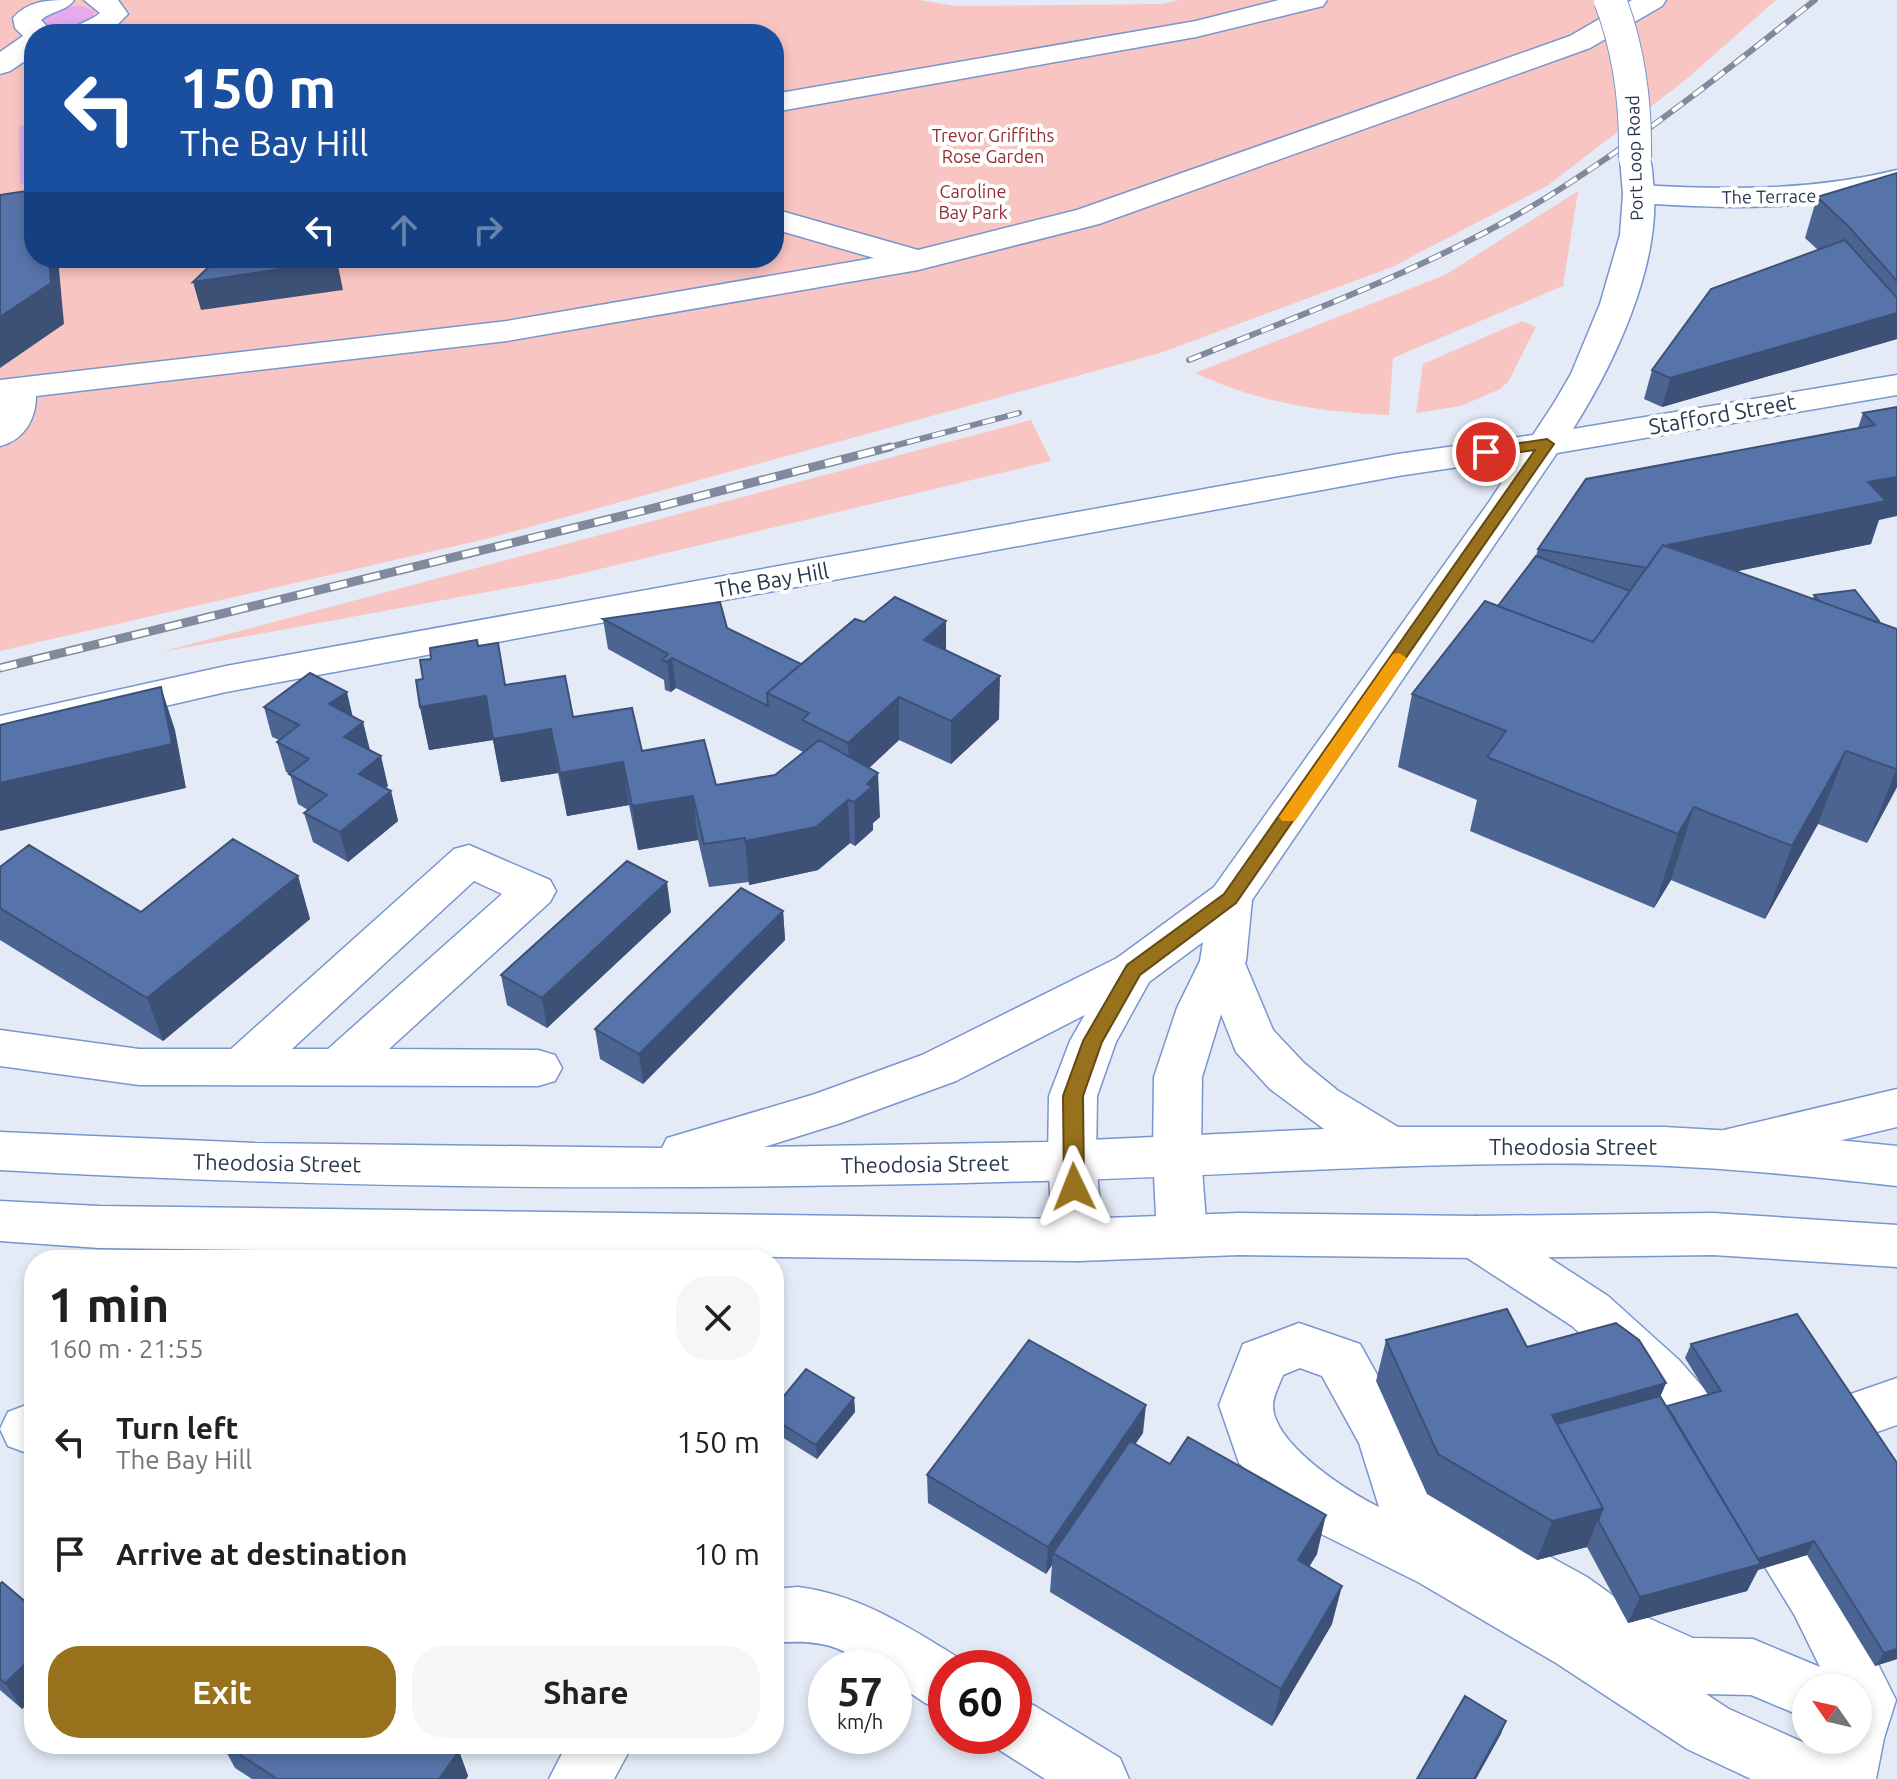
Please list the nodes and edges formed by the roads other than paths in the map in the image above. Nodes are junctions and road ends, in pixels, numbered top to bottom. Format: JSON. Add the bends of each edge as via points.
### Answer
{"nodes":[{"id":1,"x":1313,"y":0,"type":"edge"},
{"id":2,"x":1610,"y":0,"type":"edge"},
{"id":3,"x":1652,"y":0,"type":"edge"},
{"id":4,"x":24,"y":49,"type":"edge"},
{"id":5,"x":0,"y":65,"type":"edge"},
{"id":6,"x":784,"y":101,"type":"edge"},
{"id":7,"x":1897,"y":179,"type":"edge"},
{"id":8,"x":1639,"y":194,"type":"junction"},
{"id":9,"x":784,"y":222,"type":"edge"},
{"id":10,"x":918,"y":260,"type":"junction"},
{"id":11,"x":971,"y":276,"type":"dead end"},
{"id":12,"x":1897,"y":385,"type":"edge"},
{"id":13,"x":10,"y":389,"type":"edge"},
{"id":14,"x":0,"y":435,"type":"edge"},
{"id":15,"x":1547,"y":444,"type":"junction"},
{"id":16,"x":0,"y":730,"type":"edge"},
{"id":17,"x":1230,"y":898,"type":"junction"},
{"id":18,"x":1223,"y":961,"type":"junction"},
{"id":19,"x":1133,"y":970,"type":"junction"},
{"id":20,"x":0,"y":1048,"type":"edge"},
{"id":21,"x":242,"y":1067,"type":"junction"},
{"id":22,"x":338,"y":1068,"type":"junction"},
{"id":23,"x":538,"y":1068,"type":"dead end"},
{"id":24,"x":1897,"y":1108,"type":"edge"},
{"id":25,"x":1394,"y":1149,"type":"junction"},
{"id":26,"x":1726,"y":1149,"type":"junction"},
{"id":27,"x":0,"y":1151,"type":"edge"},
{"id":28,"x":1177,"y":1155,"type":"junction"},
{"id":29,"x":1072,"y":1161,"type":"junction"},
{"id":30,"x":1897,"y":1166,"type":"edge"},
{"id":31,"x":632,"y":1168,"type":"junction"},
{"id":32,"x":0,"y":1221,"type":"edge"},
{"id":33,"x":1182,"y":1236,"type":"junction"},
{"id":34,"x":1476,"y":1237,"type":"junction"},
{"id":35,"x":1078,"y":1240,"type":"junction"},
{"id":36,"x":1897,"y":1246,"type":"edge"},
{"id":37,"x":1897,"y":1401,"type":"edge"},
{"id":38,"x":1706,"y":1429,"type":"junction"},
{"id":39,"x":784,"y":1612,"type":"edge"},
{"id":40,"x":928,"y":1672,"type":"edge"},
{"id":41,"x":1854,"y":1674,"type":"edge"},
{"id":42,"x":1792,"y":1684,"type":"edge"},
{"id":43,"x":1032,"y":1737,"type":"edge"},
{"id":44,"x":596,"y":1754,"type":"edge"},
{"id":45,"x":1852,"y":1754,"type":"edge"},
{"id":46,"x":579,"y":1779,"type":"edge"},
{"id":47,"x":1099,"y":1779,"type":"edge"},
{"id":48,"x":1818,"y":1779,"type":"edge"},
{"id":49,"x":1846,"y":1779,"type":"edge"}],
"edges":[{"from":1,"to":6,"type":"main road","via":[[1196,29]]},
{"from":2,"to":8,"type":"main road","name":"Port Loop Road","bridge":true,"via":[[1632,77]]},
{"from":3,"to":10,"type":"main road","via":[[1580,42],[1103,212]]},
{"from":4,"to":5,"type":"main road"},
{"from":7,"to":8,"type":"main road","name":"The Terrace","via":[[1811,198]]},
{"from":8,"to":15,"type":"main road","name":"Port Loop Road","via":[[1636,235],[1617,304],[1588,374]]},
{"from":9,"to":10,"type":"main road"},
{"from":10,"to":11,"type":"main road"},
{"from":10,"to":13,"type":"main road","via":[[507,331]]},
{"from":12,"to":15,"type":"main road","name":"Stafford Street"},
{"from":13,"to":14,"type":"main road","via":[[18,415]]},
{"from":15,"to":16,"type":"main road","name":"The Bay Hill","via":[[1398,465],[226,679]]},
{"from":15,"to":17,"type":"main road","name":"Port Loop Road"},
{"from":17,"to":18,"type":"main road"},
{"from":17,"to":19,"type":"main road"},
{"from":18,"to":25,"type":"main road","via":[[1253,1039],[1320,1103]]},
{"from":18,"to":28,"type":"main road","via":[[1200,1008],[1178,1077]]},
{"from":19,"to":29,"type":"main road","via":[[1093,1041],[1073,1096]]},
{"from":19,"to":31,"type":"main road","via":[[939,1068],[824,1110]]},
{"from":20,"to":21,"type":"main road","via":[[139,1067]]},
{"from":21,"to":22,"type":"main road"},
{"from":21,"to":22,"type":"main road","via":[[469,860],[534,891]]},
{"from":22,"to":23,"type":"main road"},
{"from":24,"to":26,"type":"main road"},
{"from":25,"to":26,"type":"main road","name":"Theodosia Street"},
{"from":25,"to":28,"type":"main road","name":"Theodosia Street"},
{"from":26,"to":30,"type":"main road","name":"Theodosia Street"},
{"from":27,"to":31,"type":"main road","name":"Theodosia Street","via":[[147,1160]]},
{"from":28,"to":29,"type":"main road","name":"Theodosia Street"},
{"from":28,"to":33,"type":"main road"},
{"from":29,"to":31,"type":"main road","name":"Theodosia Street"},
{"from":29,"to":35,"type":"main road"},
{"from":32,"to":35,"type":"main road","via":[[99,1227]]},
{"from":33,"to":34,"type":"main road"},
{"from":33,"to":35,"type":"main road"},
{"from":34,"to":36,"type":"main road","via":[[1713,1234]]},
{"from":34,"to":38,"type":"main road","via":[[1590,1311],[1660,1376]]},
{"from":37,"to":38,"type":"main road","via":[[1762,1445]]},
{"from":38,"to":41,"type":"main road","via":[[1815,1597]]},
{"from":39,"to":40,"type":"main road","via":[[827,1616]]},
{"from":42,"to":48,"type":"main road","via":[[1753,1667],[1690,1666],[1617,1632],[1567,1596],[1406,1506],[1384,1438],[1341,1360],[1299,1345],[1262,1360],[1246,1405],[1258,1446],[1327,1509],[1438,1564],[1708,1729]]},
{"from":43,"to":47,"type":"main road"},
{"from":44,"to":46,"type":"main road"},
{"from":45,"to":49,"type":"main road"}]}
